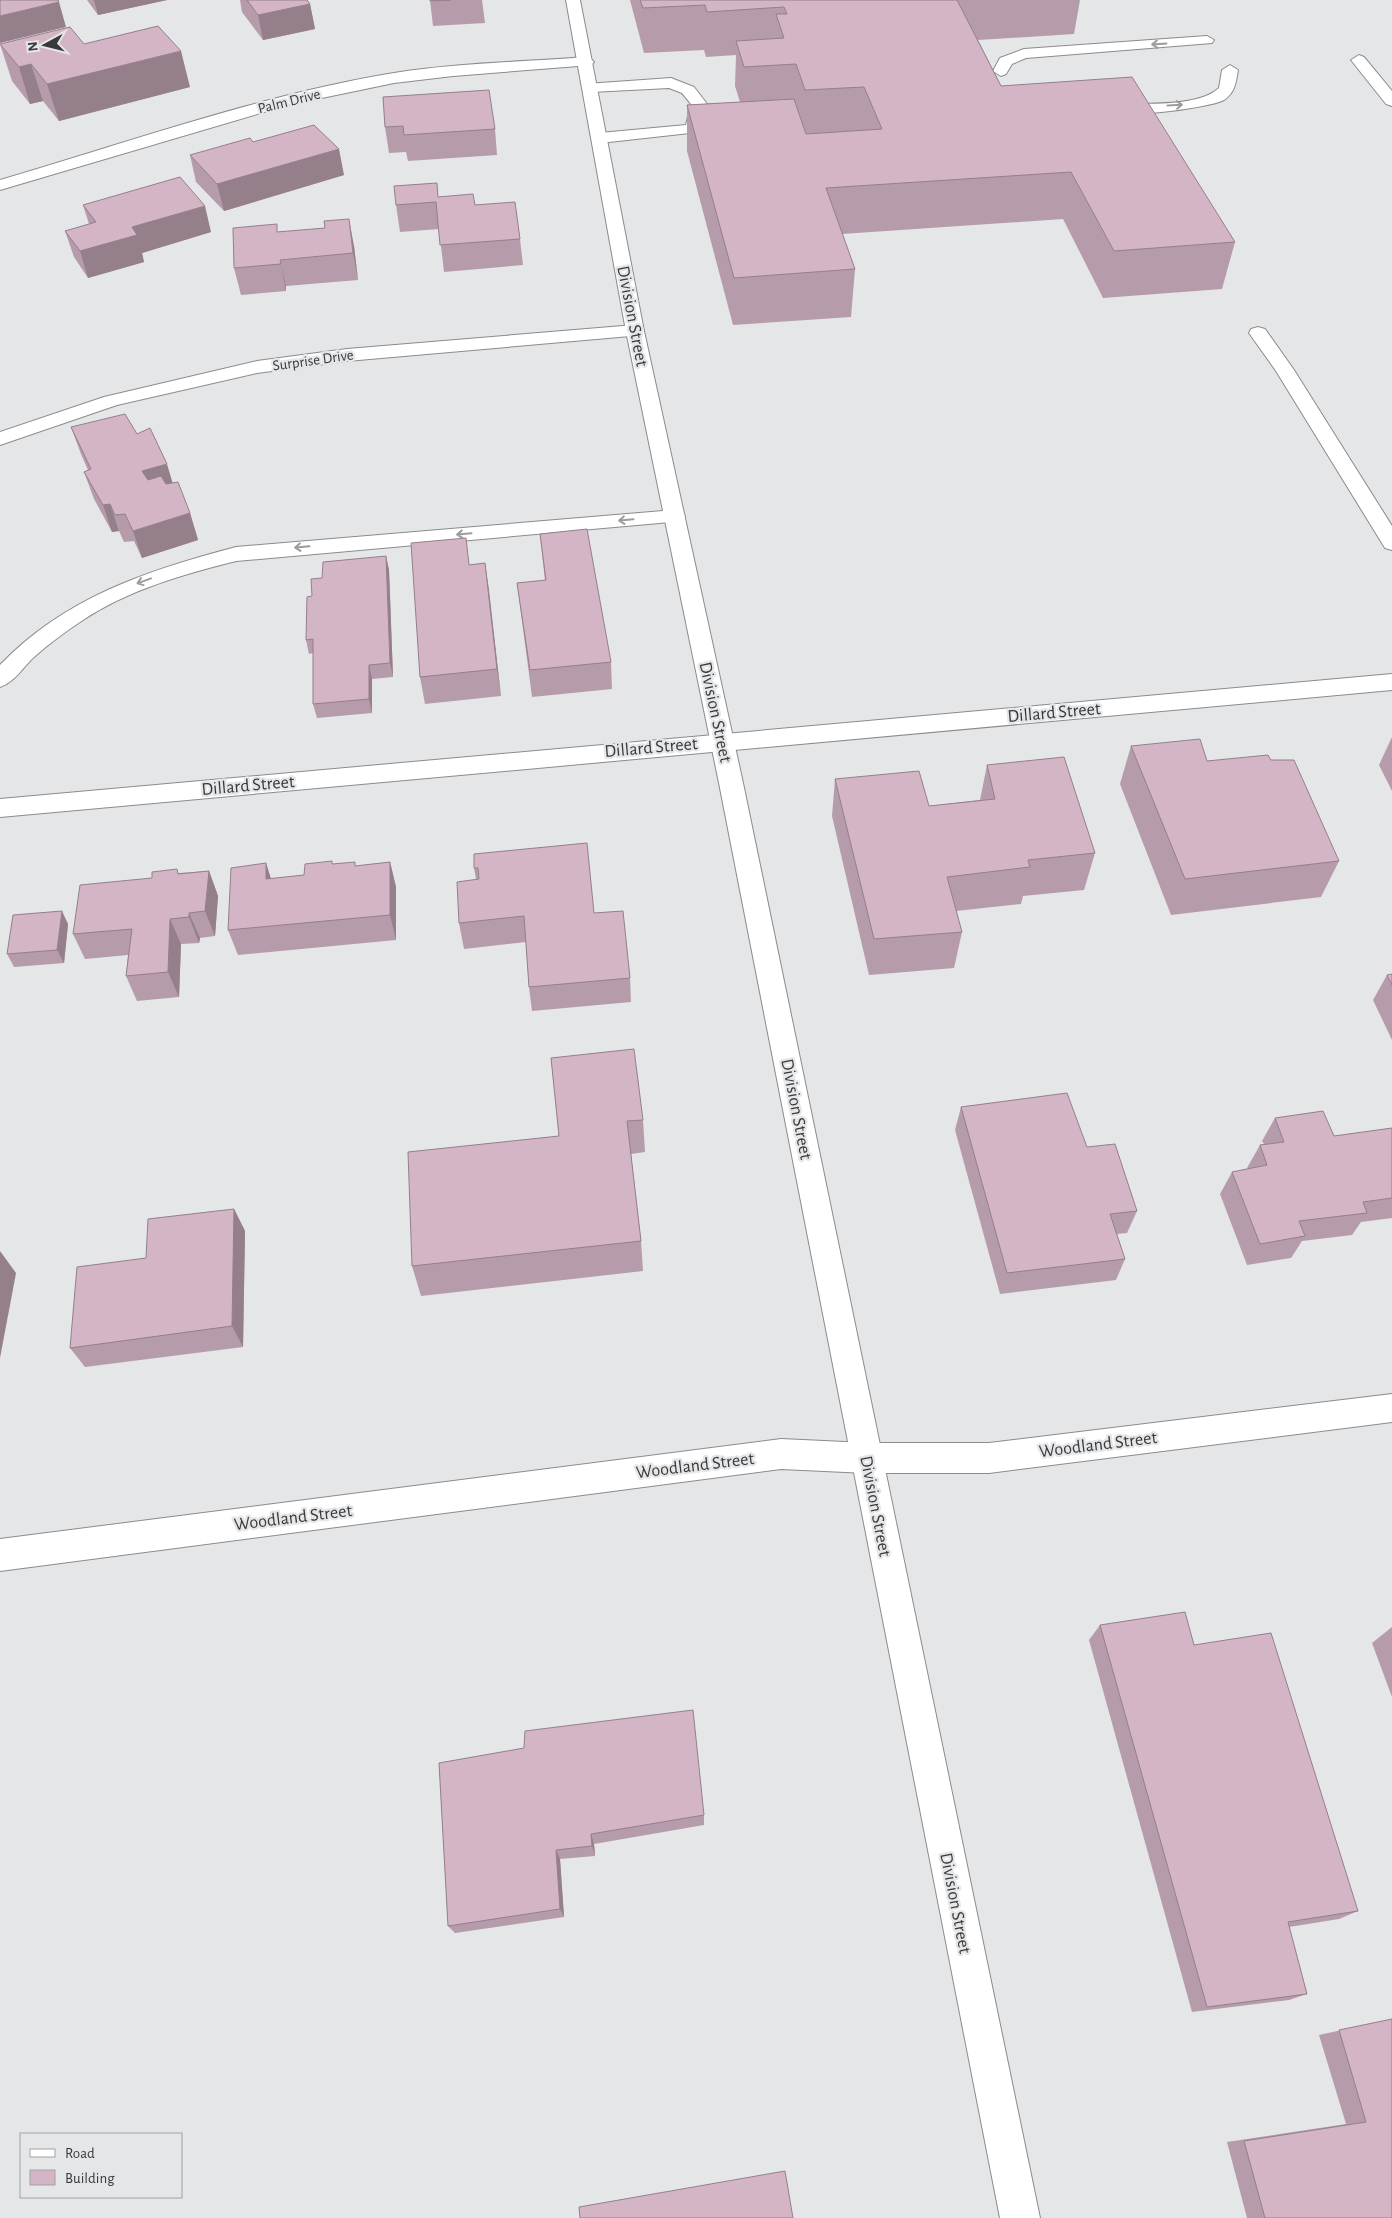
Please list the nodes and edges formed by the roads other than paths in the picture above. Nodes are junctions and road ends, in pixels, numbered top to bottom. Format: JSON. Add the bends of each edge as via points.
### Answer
{"nodes":[{"id":1,"x":573,"y":0,"type":"edge"},
{"id":2,"x":1207,"y":40,"type":"dead end"},
{"id":3,"x":1359,"y":60,"type":"dead end"},
{"id":4,"x":586,"y":62,"type":"junction"},
{"id":5,"x":1230,"y":70,"type":"dead end"},
{"id":6,"x":1001,"y":71,"type":"dead end"},
{"id":7,"x":591,"y":87,"type":"junction"},
{"id":8,"x":1392,"y":101,"type":"edge"},
{"id":9,"x":1097,"y":110,"type":"edge"},
{"id":10,"x":600,"y":138,"type":"junction"},
{"id":11,"x":0,"y":185,"type":"edge"},
{"id":12,"x":636,"y":330,"type":"junction"},
{"id":13,"x":1258,"y":333,"type":"dead end"},
{"id":14,"x":0,"y":439,"type":"edge"},
{"id":15,"x":675,"y":516,"type":"junction"},
{"id":16,"x":1392,"y":543,"type":"edge"},
{"id":17,"x":0,"y":679,"type":"edge"},
{"id":18,"x":1392,"y":682,"type":"edge"},
{"id":19,"x":722,"y":741,"type":"junction"},
{"id":20,"x":0,"y":808,"type":"edge"},
{"id":21,"x":1392,"y":1408,"type":"edge"},
{"id":22,"x":866,"y":1458,"type":"junction"},
{"id":23,"x":0,"y":1554,"type":"edge"},
{"id":24,"x":1020,"y":2218,"type":"edge"}],
"edges":[{"from":1,"to":4,"type":"street","name":"Division Street"},
{"from":2,"to":6,"type":"street","one_way":true,"via":[[1024,54],[1005,62]]},
{"from":3,"to":8,"type":"street"},
{"from":4,"to":7,"type":"street","name":"Division Street"},
{"from":4,"to":11,"type":"street","name":"Palm Drive","via":[[453,71],[385,80],[285,101]]},
{"from":9,"to":5,"type":"street","one_way":true,"via":[[1204,103],[1218,98],[1226,90]]},
{"from":7,"to":10,"type":"street","name":"Division Street"},
{"from":7,"to":10,"type":"street","via":[[671,83],[688,90],[699,104],[693,130]]},
{"from":10,"to":12,"type":"street","name":"Division Street"},
{"from":12,"to":14,"type":"street","name":"Surprise Drive","via":[[347,355],[257,367],[111,401]]},
{"from":12,"to":15,"type":"street","name":"Division Street"},
{"from":13,"to":16,"type":"street","via":[[1285,370]]},
{"from":15,"to":17,"type":"street","one_way":true,"via":[[236,554],[179,568],[130,586],[79,612],[30,646]]},
{"from":15,"to":19,"type":"street","name":"Division Street"},
{"from":18,"to":19,"type":"street","name":"Dillard Street"},
{"from":19,"to":20,"type":"street","name":"Dillard Street"},
{"from":19,"to":22,"type":"street","name":"Division Street"},
{"from":21,"to":22,"type":"street","name":"Woodland Street","via":[[989,1458]]},
{"from":22,"to":23,"type":"street","name":"Woodland Street","via":[[781,1454]]},
{"from":22,"to":24,"type":"street","name":"Division Street"}]}
